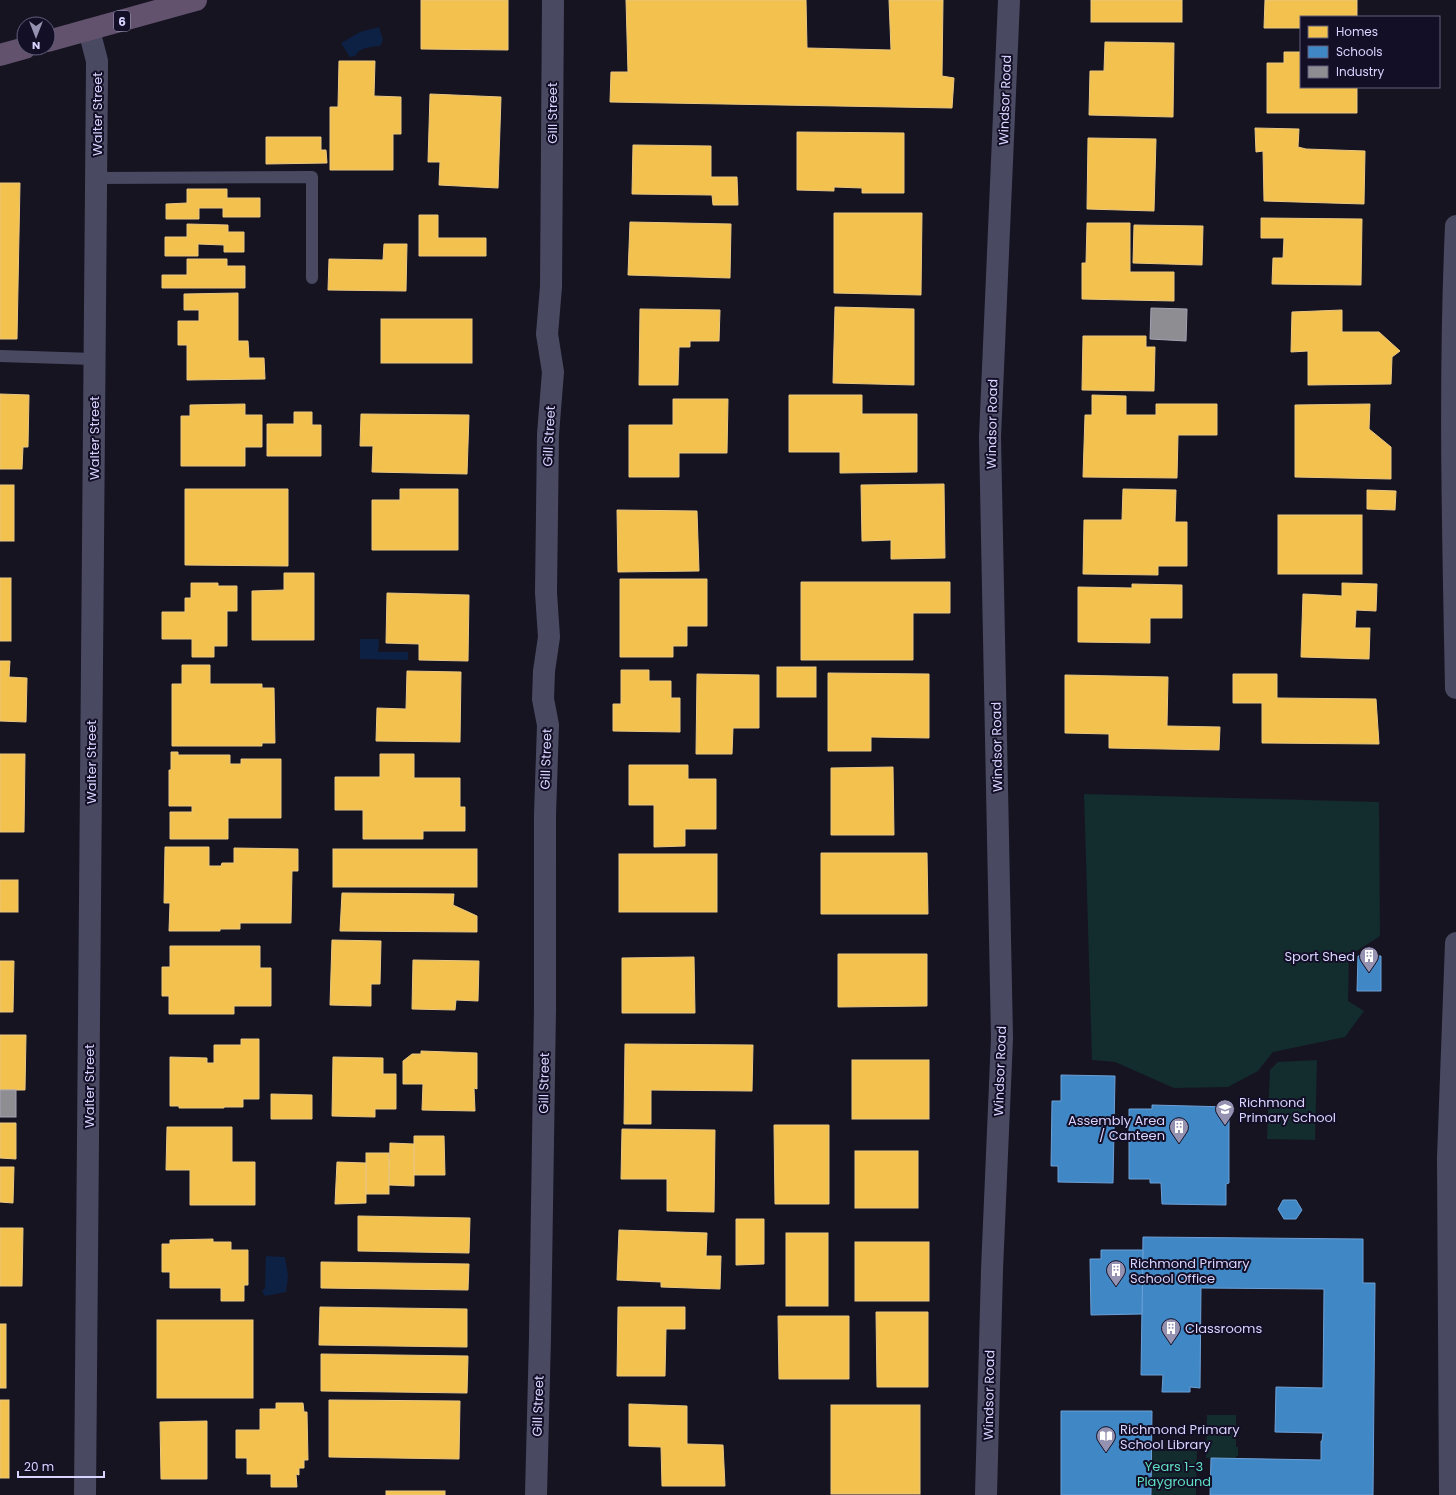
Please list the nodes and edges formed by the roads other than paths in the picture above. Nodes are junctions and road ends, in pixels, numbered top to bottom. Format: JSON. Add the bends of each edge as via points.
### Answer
{"nodes":[{"id":1,"x":196,"y":0,"type":"edge"},
{"id":2,"x":553,"y":0,"type":"edge"},
{"id":3,"x":1009,"y":0,"type":"edge"},
{"id":4,"x":89,"y":30,"type":"junction"},
{"id":5,"x":56,"y":39,"type":"edge"},
{"id":6,"x":16,"y":51,"type":"edge"},
{"id":7,"x":0,"y":55,"type":"edge"},
{"id":8,"x":96,"y":178,"type":"junction"},
{"id":9,"x":1456,"y":226,"type":"edge"},
{"id":10,"x":312,"y":278,"type":"dead end"},
{"id":11,"x":1454,"y":315,"type":"edge"},
{"id":12,"x":0,"y":356,"type":"edge"},
{"id":13,"x":94,"y":359,"type":"junction"},
{"id":14,"x":1454,"y":401,"type":"edge"},
{"id":15,"x":1456,"y":688,"type":"edge"},
{"id":16,"x":1456,"y":943,"type":"edge"},
{"id":17,"x":1454,"y":1055,"type":"edge"},
{"id":18,"x":85,"y":1495,"type":"edge"},
{"id":19,"x":536,"y":1495,"type":"edge"},
{"id":20,"x":986,"y":1495,"type":"edge"},
{"id":21,"x":1450,"y":1495,"type":"edge"}],
"edges":[{"from":1,"to":4,"type":"highway","number":"6"},
{"from":2,"to":19,"type":"street","name":"Gill Street","via":[[552,287],[547,334],[553,372],[548,434],[546,594],[549,637],[542,700],[548,725]]},
{"from":3,"to":20,"type":"street","name":"Windsor Road","via":[[990,437],[1002,1038]]},
{"from":4,"to":5,"type":"highway","number":"6"},
{"from":4,"to":8,"type":"street","name":"Walter Street","via":[[97,61]]},
{"from":6,"to":7,"type":"highway"},
{"from":8,"to":10,"type":"lane","via":[[312,177]]},
{"from":8,"to":13,"type":"street","name":"Walter Street"},
{"from":9,"to":11,"type":"street"},
{"from":11,"to":14,"type":"street"},
{"from":12,"to":13,"type":"lane"},
{"from":13,"to":18,"type":"street","name":"Walter Street"},
{"from":14,"to":15,"type":"street","via":[[1452,491]]},
{"from":16,"to":17,"type":"street"},
{"from":17,"to":21,"type":"street","via":[[1448,1158]]}]}
